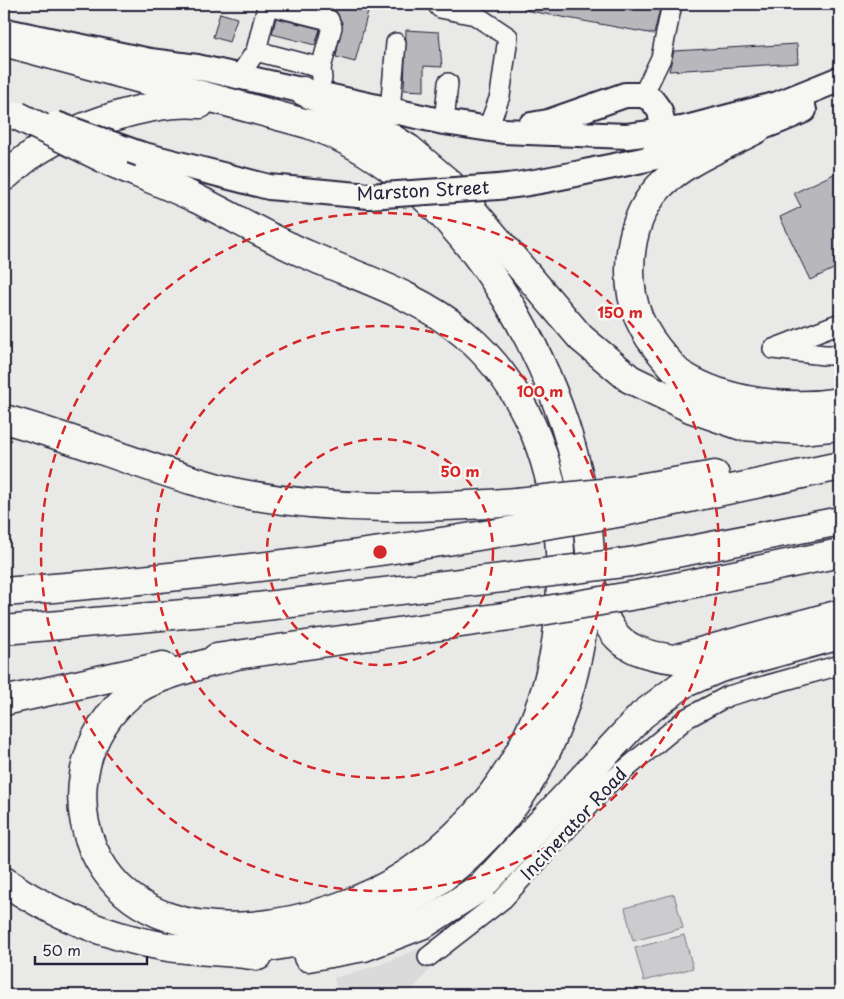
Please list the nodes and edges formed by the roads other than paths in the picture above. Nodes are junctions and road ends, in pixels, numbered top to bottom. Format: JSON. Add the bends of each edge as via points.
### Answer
{"nodes":[{"id":1,"x":437,"y":4,"type":"edge"},
{"id":2,"x":672,"y":4,"type":"edge"},
{"id":3,"x":4,"y":30,"type":"edge"},
{"id":4,"x":4,"y":42,"type":"edge"},
{"id":5,"x":396,"y":43,"type":"dead end"},
{"id":6,"x":256,"y":51,"type":"junction"},
{"id":7,"x":321,"y":68,"type":"junction"},
{"id":8,"x":239,"y":76,"type":"junction"},
{"id":9,"x":840,"y":79,"type":"edge"},
{"id":10,"x":448,"y":83,"type":"dead end"},
{"id":11,"x":313,"y":93,"type":"junction"},
{"id":12,"x":840,"y":93,"type":"edge"},
{"id":13,"x":643,"y":95,"type":"junction"},
{"id":14,"x":241,"y":107,"type":"junction"},
{"id":15,"x":390,"y":110,"type":"junction"},
{"id":16,"x":13,"y":111,"type":"edge"},
{"id":17,"x":444,"y":122,"type":"junction"},
{"id":18,"x":496,"y":130,"type":"junction"},
{"id":19,"x":757,"y":130,"type":"junction"},
{"id":20,"x":664,"y":132,"type":"junction"},
{"id":21,"x":622,"y":164,"type":"junction"},
{"id":22,"x":4,"y":177,"type":"edge"},
{"id":23,"x":840,"y":323,"type":"edge"},
{"id":24,"x":840,"y":355,"type":"edge"},
{"id":25,"x":840,"y":402,"type":"edge"},
{"id":26,"x":4,"y":419,"type":"edge"},
{"id":27,"x":840,"y":426,"type":"edge"},
{"id":28,"x":840,"y":466,"type":"edge"},
{"id":29,"x":622,"y":501,"type":"junction"},
{"id":30,"x":840,"y":521,"type":"edge"},
{"id":31,"x":840,"y":552,"type":"edge"},
{"id":32,"x":590,"y":580,"type":"junction"},
{"id":33,"x":4,"y":592,"type":"edge"},
{"id":34,"x":840,"y":614,"type":"edge"},
{"id":35,"x":4,"y":630,"type":"edge"},
{"id":36,"x":840,"y":635,"type":"edge"},
{"id":37,"x":233,"y":656,"type":"junction"},
{"id":38,"x":832,"y":668,"type":"edge"},
{"id":39,"x":4,"y":701,"type":"edge"},
{"id":40,"x":4,"y":882,"type":"edge"},
{"id":41,"x":240,"y":953,"type":"junction"},
{"id":42,"x":428,"y":957,"type":"dead end"}],
"edges":[{"from":1,"to":18,"type":"lane","via":[[440,8],[475,15],[508,37]]},
{"from":2,"to":13,"type":"lane","via":[[661,58]]},
{"from":3,"to":8,"type":"main road"},
{"from":4,"to":14,"type":"highway"},
{"from":5,"to":15,"type":"lane"},
{"from":6,"to":7,"type":"lane"},
{"from":6,"to":7,"type":"lane","via":[[266,11],[274,6],[329,20],[332,27]]},
{"from":6,"to":8,"type":"lane"},
{"from":7,"to":11,"type":"lane"},
{"from":8,"to":11,"type":"main road"},
{"from":9,"to":20,"type":"main road","via":[[778,104]]},
{"from":10,"to":17,"type":"lane"},
{"from":11,"to":15,"type":"main road"},
{"from":11,"to":27,"type":"highway","via":[[409,149],[450,184],[581,338],[630,379],[690,408],[742,426],[801,430]]},
{"from":12,"to":19,"type":"main road","name":"Marston Street"},
{"from":13,"to":18,"type":"main road","via":[[625,95],[548,122]]},
{"from":13,"to":20,"type":"main road","via":[[652,100],[660,111]]},
{"from":14,"to":22,"type":"highway","via":[[184,103],[138,110],[98,122],[34,153]]},
{"from":14,"to":32,"type":"highway","via":[[308,124],[357,145],[404,177],[439,211],[488,273],[530,341],[564,422],[584,507]]},
{"from":15,"to":17,"type":"main road"},
{"from":16,"to":21,"type":"main road","name":"Marston Street","bridge":true,"via":[[140,154],[269,187],[369,196],[528,184]]},
{"from":16,"to":37,"type":"highway","bridge":true,"via":[[283,244],[412,300],[462,333],[487,357],[524,408],[542,449],[560,544],[561,590],[554,655],[543,702],[517,757],[483,805],[443,846],[405,875],[343,906],[287,921],[240,926],[199,924],[158,913],[137,902],[111,879],[92,847],[81,803],[89,749],[120,704],[143,686]]},
{"from":17,"to":18,"type":"main road"},
{"from":18,"to":20,"type":"main road","via":[[627,136]]},
{"from":19,"to":21,"type":"main road","name":"Marston Street","via":[[672,155]]},
{"from":19,"to":25,"type":"highway","via":[[692,163],[660,187],[640,213],[630,251],[630,295],[648,339],[681,375],[725,394],[781,404]]},
{"from":20,"to":21,"type":"main road","via":[[651,148]]},
{"from":23,"to":24,"type":"lane","via":[[773,349]]},
{"from":26,"to":29,"type":"highway","bridge":true,"via":[[51,431],[148,467],[237,493],[338,507],[439,508],[517,502]]},
{"from":28,"to":29,"type":"highway","via":[[786,479]]},
{"from":29,"to":33,"type":"highway","bridge":true,"via":[[521,529],[424,545],[162,578]]},
{"from":30,"to":35,"type":"highway","bridge":true,"via":[[630,562],[240,609]]},
{"from":31,"to":37,"type":"highway","bridge":true,"via":[[642,594]]},
{"from":32,"to":34,"type":"highway","via":[[605,619],[622,643],[647,655],[665,658],[674,659]]},
{"from":32,"to":41,"type":"highway","via":[[577,663],[559,721],[534,776],[483,842],[445,875],[394,910],[337,933]]},
{"from":36,"to":41,"type":"highway","via":[[720,668],[683,684],[642,715],[481,887],[424,924],[364,947],[309,957],[274,959]]},
{"from":37,"to":39,"type":"highway","via":[[150,669]]},
{"from":38,"to":42,"type":"lane","name":"Incinerator Road","via":[[728,696],[687,718],[609,783],[503,899]]},
{"from":40,"to":41,"type":"highway","via":[[73,921],[102,931],[163,946]]}]}
